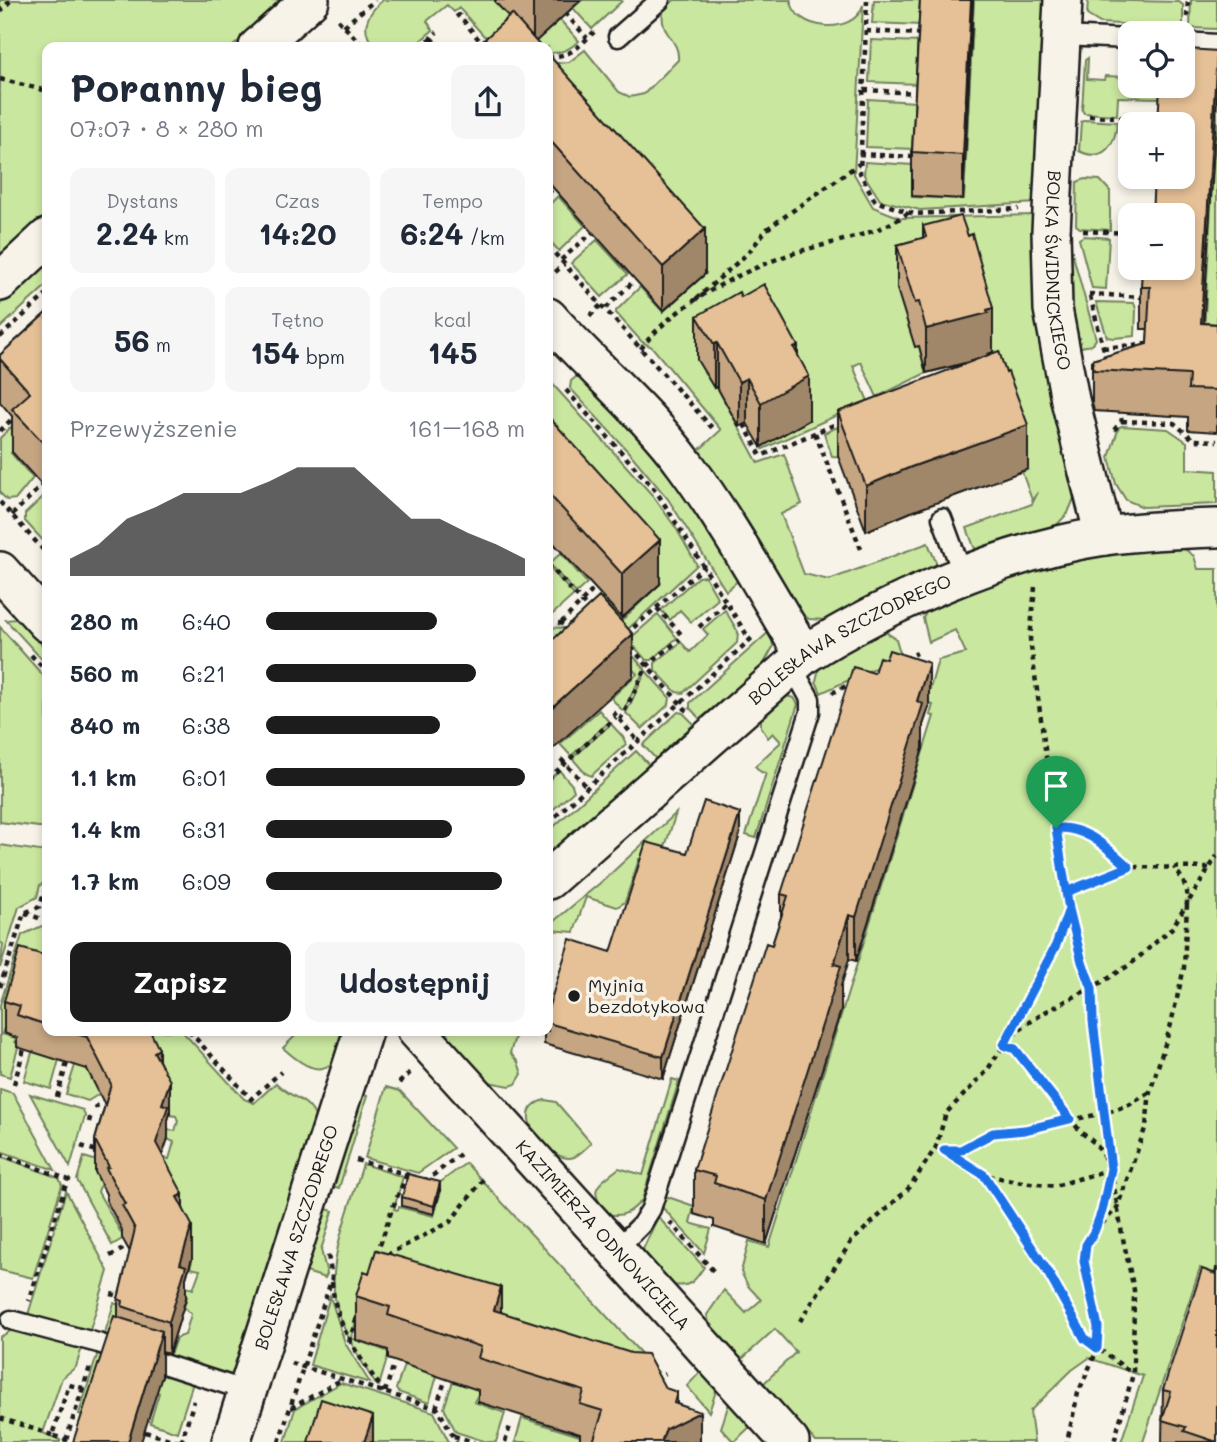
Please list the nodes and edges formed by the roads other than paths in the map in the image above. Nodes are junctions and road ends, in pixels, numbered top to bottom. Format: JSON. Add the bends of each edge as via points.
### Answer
{"nodes":[{"id":1,"x":660,"y":0,"type":"edge"},
{"id":2,"x":1062,"y":18,"type":"edge"},
{"id":3,"x":309,"y":21,"type":"edge"},
{"id":4,"x":1118,"y":35,"type":"edge"},
{"id":5,"x":618,"y":37,"type":"dead end"},
{"id":6,"x":268,"y":42,"type":"edge"},
{"id":7,"x":1195,"y":43,"type":"edge"},
{"id":8,"x":1217,"y":44,"type":"edge"},
{"id":9,"x":42,"y":243,"type":"edge"},
{"id":10,"x":0,"y":282,"type":"edge"},
{"id":11,"x":553,"y":327,"type":"edge"},
{"id":12,"x":942,"y":518,"type":"dead end"},
{"id":13,"x":1217,"y":528,"type":"edge"},
{"id":14,"x":1104,"y":536,"type":"junction"},
{"id":15,"x":0,"y":571,"type":"edge"},
{"id":16,"x":963,"y":575,"type":"junction"},
{"id":17,"x":42,"y":617,"type":"edge"},
{"id":18,"x":798,"y":661,"type":"junction"},
{"id":19,"x":553,"y":876,"type":"edge"},
{"id":20,"x":361,"y":1036,"type":"edge"},
{"id":21,"x":422,"y":1036,"type":"edge"},
{"id":22,"x":616,"y":1250,"type":"junction"},
{"id":23,"x":17,"y":1322,"type":"road end"},
{"id":24,"x":247,"y":1391,"type":"junction"},
{"id":25,"x":231,"y":1442,"type":"edge"},
{"id":26,"x":790,"y":1442,"type":"edge"}],
"edges":[{"from":1,"to":5,"type":"lane"},
{"from":2,"to":4,"type":"lane"},
{"from":2,"to":14,"type":"street","name":"BOLKA ŚWIDNICKIEGO","via":[[1062,219],[1051,290],[1060,356]]},
{"from":3,"to":6,"type":"street"},
{"from":7,"to":8,"type":"lane"},
{"from":9,"to":10,"type":"street"},
{"from":11,"to":18,"type":"street","via":[[639,411],[684,464],[779,614]]},
{"from":12,"to":16,"type":"lane"},
{"from":13,"to":14,"type":"street","name":"BOLESŁAWA SZCZODREGO"},
{"from":14,"to":16,"type":"street","name":"BOLESŁAWA SZCZODREGO"},
{"from":15,"to":17,"type":"street"},
{"from":16,"to":18,"type":"street","name":"BOLESŁAWA SZCZODREGO","via":[[852,628]]},
{"from":18,"to":19,"type":"street","name":"BOLESŁAWA SZCZODREGO"},
{"from":18,"to":22,"type":"lane","via":[[810,712],[653,1204],[641,1225]]},
{"from":20,"to":24,"type":"street","name":"BOLESŁAWA SZCZODREGO"},
{"from":21,"to":22,"type":"street","name":"KAZIMIERZA ODNOWICIELA"},
{"from":22,"to":26,"type":"street","name":"KAZIMIERZA ODNOWICIELA"},
{"from":23,"to":24,"type":"lane"},
{"from":24,"to":25,"type":"street","name":"BOLESŁAWA SZCZODREGO"}]}
